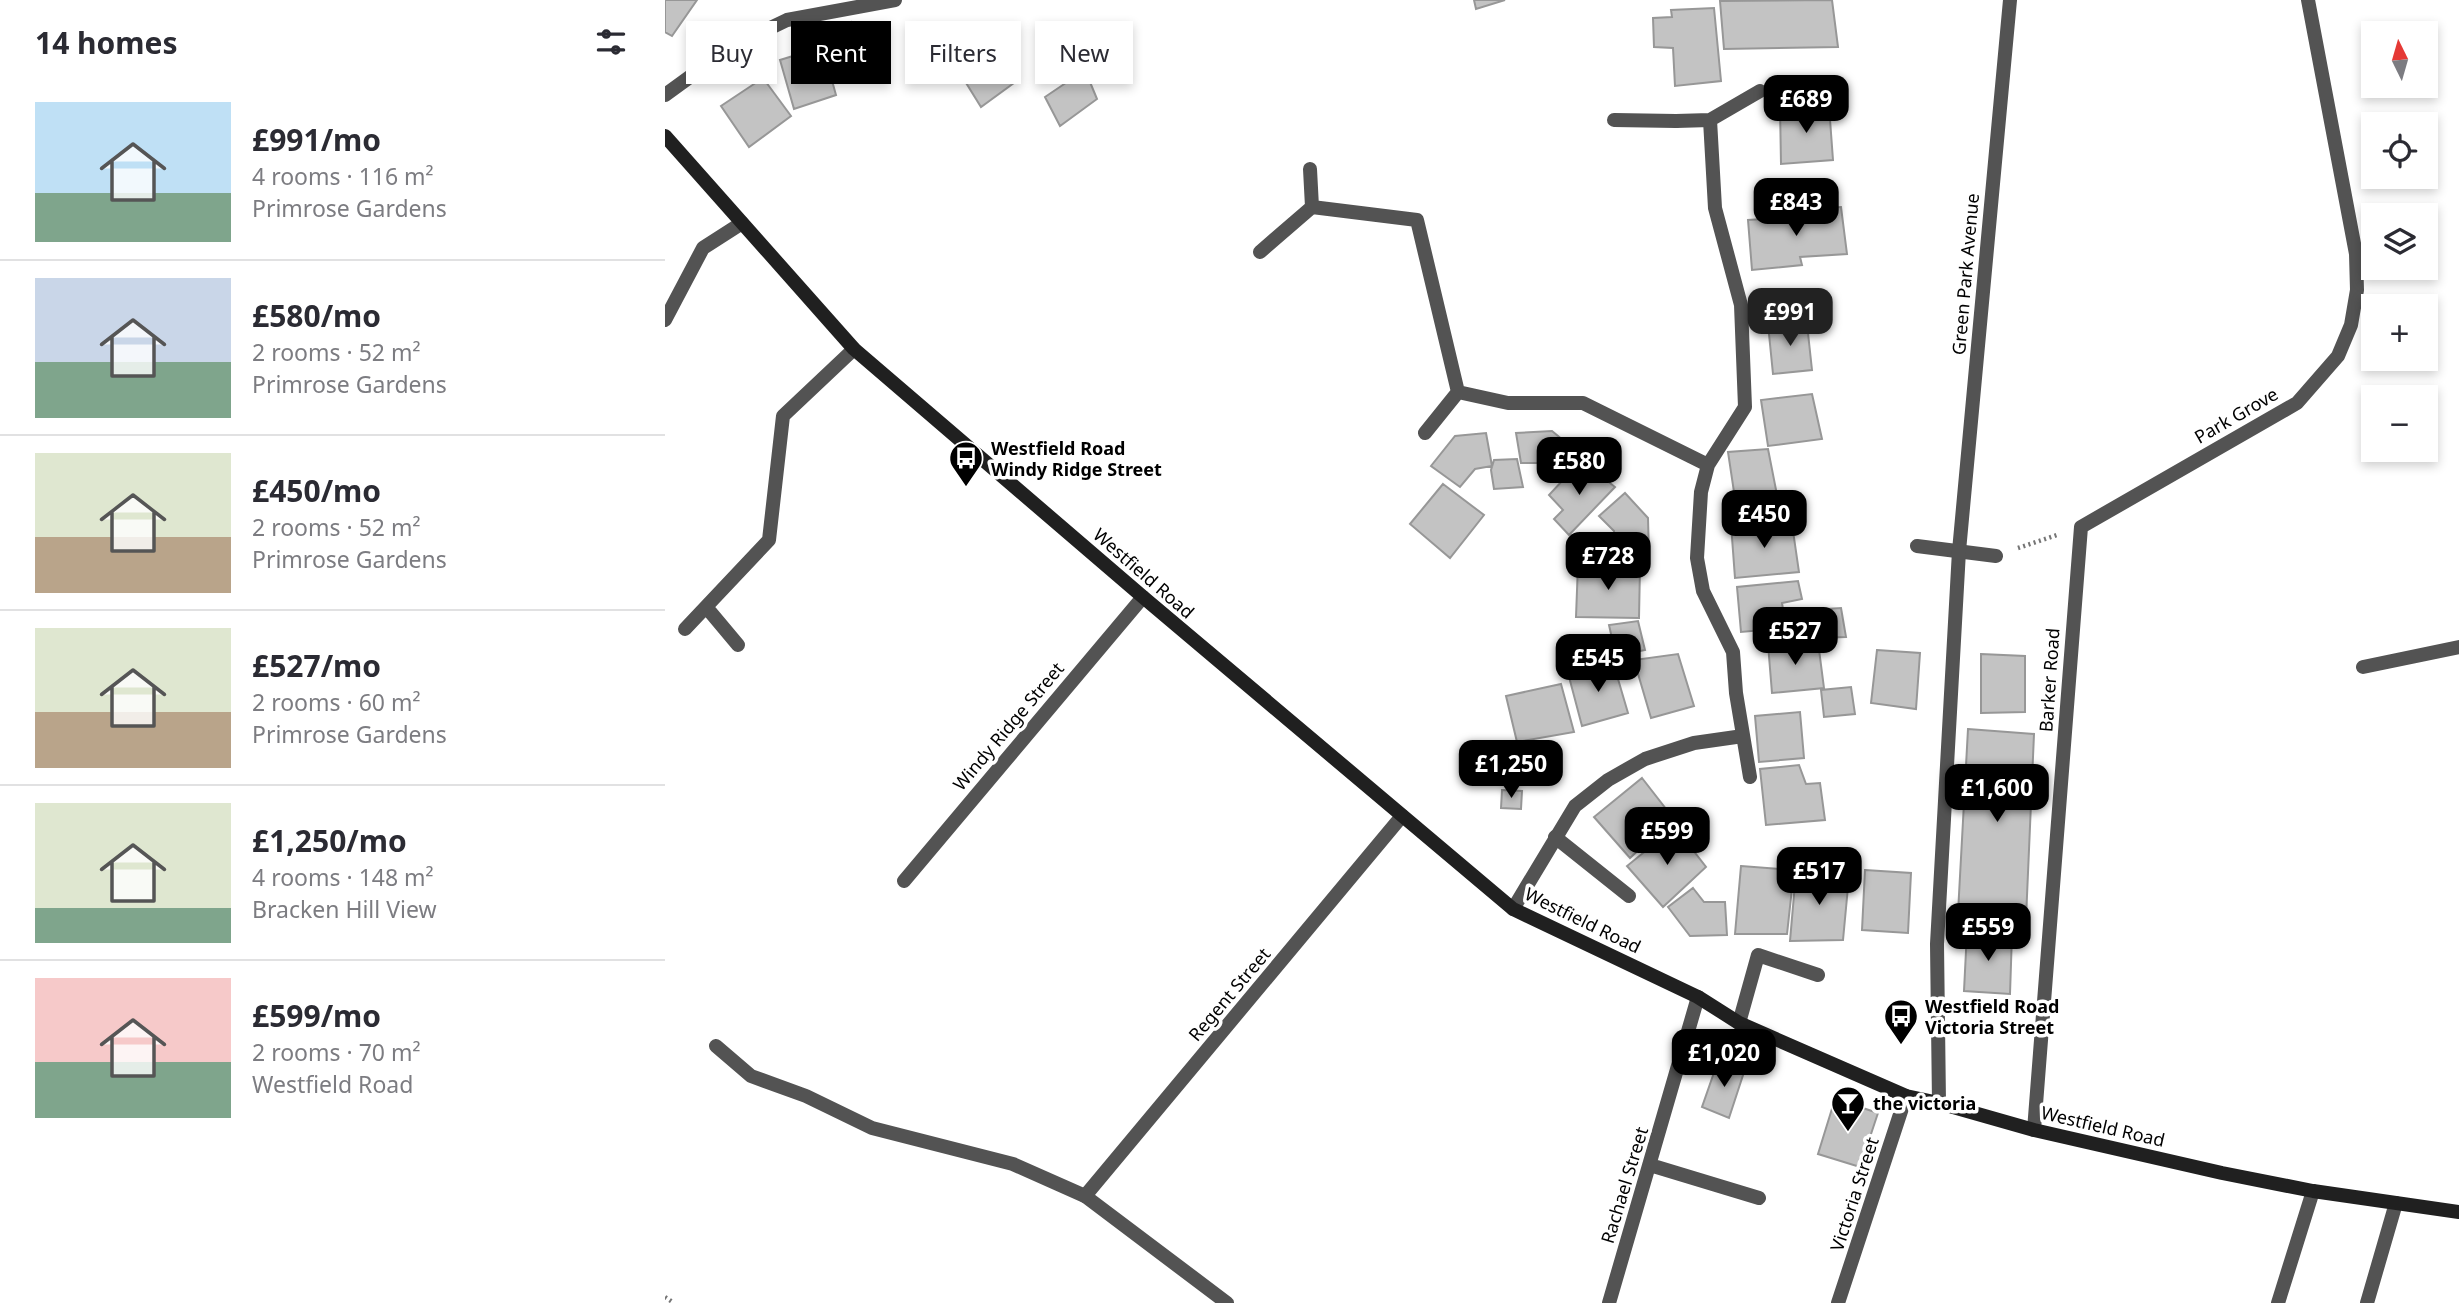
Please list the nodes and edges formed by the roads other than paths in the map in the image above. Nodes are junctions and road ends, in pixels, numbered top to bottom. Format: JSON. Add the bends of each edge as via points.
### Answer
{"nodes":[{"id":1,"x":895,"y":0,"type":"edge"},
{"id":2,"x":2010,"y":0,"type":"edge"},
{"id":3,"x":2308,"y":0,"type":"edge"},
{"id":4,"x":1760,"y":91,"type":"dead end"},
{"id":5,"x":665,"y":95,"type":"edge"},
{"id":6,"x":1613,"y":120,"type":"dead end"},
{"id":7,"x":1710,"y":120,"type":"junction"},
{"id":8,"x":665,"y":136,"type":"edge"},
{"id":9,"x":1310,"y":169,"type":"dead end"},
{"id":10,"x":1312,"y":207,"type":"junction"},
{"id":11,"x":742,"y":223,"type":"junction"},
{"id":12,"x":1260,"y":253,"type":"dead end"},
{"id":13,"x":665,"y":320,"type":"edge"},
{"id":14,"x":854,"y":349,"type":"junction"},
{"id":15,"x":1458,"y":392,"type":"junction"},
{"id":16,"x":1425,"y":433,"type":"dead end"},
{"id":17,"x":1708,"y":465,"type":"junction"},
{"id":18,"x":2081,"y":527,"type":"joint"},
{"id":19,"x":1917,"y":547,"type":"dead end"},
{"id":20,"x":1959,"y":551,"type":"junction"},
{"id":21,"x":1996,"y":556,"type":"road end"},
{"id":22,"x":1143,"y":597,"type":"junction"},
{"id":23,"x":707,"y":608,"type":"junction"},
{"id":24,"x":685,"y":629,"type":"dead end"},
{"id":25,"x":738,"y":645,"type":"dead end"},
{"id":26,"x":2459,"y":647,"type":"edge"},
{"id":27,"x":2363,"y":667,"type":"dead end"},
{"id":28,"x":1743,"y":736,"type":"junction"},
{"id":29,"x":1750,"y":777,"type":"dead end"},
{"id":30,"x":1402,"y":817,"type":"junction"},
{"id":31,"x":1555,"y":837,"type":"junction"},
{"id":32,"x":904,"y":881,"type":"dead end"},
{"id":33,"x":1629,"y":896,"type":"dead end"},
{"id":34,"x":1513,"y":909,"type":"junction"},
{"id":35,"x":1818,"y":975,"type":"dead end"},
{"id":36,"x":1698,"y":997,"type":"junction"},
{"id":37,"x":1739,"y":1023,"type":"junction"},
{"id":38,"x":716,"y":1046,"type":"dead end"},
{"id":39,"x":1906,"y":1096,"type":"junction"},
{"id":40,"x":1939,"y":1103,"type":"junction"},
{"id":41,"x":2034,"y":1130,"type":"junction"},
{"id":42,"x":1650,"y":1165,"type":"junction"},
{"id":43,"x":2313,"y":1191,"type":"junction"},
{"id":44,"x":1085,"y":1196,"type":"junction"},
{"id":45,"x":1759,"y":1198,"type":"dead end"},
{"id":46,"x":2396,"y":1203,"type":"junction"},
{"id":47,"x":2459,"y":1212,"type":"edge"},
{"id":48,"x":1227,"y":1303,"type":"edge"},
{"id":49,"x":1609,"y":1303,"type":"edge"},
{"id":50,"x":1838,"y":1303,"type":"edge"},
{"id":51,"x":2278,"y":1303,"type":"edge"},
{"id":52,"x":2367,"y":1303,"type":"edge"}],
"edges":[{"from":1,"to":5,"type":"street","via":[[787,20],[731,47]]},
{"from":2,"to":20,"type":"street","name":"Green Park Avenue"},
{"from":3,"to":18,"type":"street","name":"Park Grove","via":[[2356,254],[2357,290],[2351,325],[2338,356],[2297,403]]},
{"from":4,"to":7,"type":"street"},
{"from":6,"to":7,"type":"street"},
{"from":7,"to":17,"type":"street","via":[[1715,208],[1741,305],[1745,407]]},
{"from":8,"to":11,"type":"main road","name":"Westfield Road"},
{"from":9,"to":10,"type":"street"},
{"from":10,"to":12,"type":"street"},
{"from":10,"to":15,"type":"street","via":[[1417,220]]},
{"from":11,"to":13,"type":"street","via":[[703,248]]},
{"from":11,"to":14,"type":"main road","name":"Westfield Road"},
{"from":14,"to":22,"type":"main road","name":"Westfield Road"},
{"from":14,"to":23,"type":"street","via":[[783,416],[768,541]]},
{"from":15,"to":16,"type":"street"},
{"from":15,"to":17,"type":"street","via":[[1508,403],[1583,403]]},
{"from":17,"to":28,"type":"street","via":[[1701,492],[1697,558],[1703,591],[1733,652]]},
{"from":18,"to":41,"type":"street","name":"Barker Road"},
{"from":19,"to":20,"type":"street"},
{"from":20,"to":21,"type":"street"},
{"from":20,"to":40,"type":"street","name":"Green Park Avenue","via":[[1937,944]]},
{"from":22,"to":30,"type":"main road","name":"Westfield Road"},
{"from":22,"to":32,"type":"street","name":"Windy Ridge Street"},
{"from":23,"to":24,"type":"street"},
{"from":23,"to":25,"type":"street"},
{"from":26,"to":27,"type":"street"},
{"from":28,"to":29,"type":"street"},
{"from":28,"to":31,"type":"street","via":[[1694,743],[1645,759],[1575,806]]},
{"from":30,"to":34,"type":"main road","name":"Westfield Road"},
{"from":30,"to":44,"type":"street","name":"Regent Street"},
{"from":31,"to":33,"type":"street"},
{"from":31,"to":34,"type":"street"},
{"from":34,"to":36,"type":"main road","name":"Westfield Road"},
{"from":35,"to":37,"type":"street","via":[[1758,955]]},
{"from":36,"to":37,"type":"main road","name":"Westfield Road"},
{"from":36,"to":42,"type":"street","name":"Rachael Street"},
{"from":37,"to":39,"type":"main road","name":"Westfield Road"},
{"from":38,"to":44,"type":"street","via":[[751,1076],[872,1128],[1013,1164]]},
{"from":39,"to":40,"type":"main road","name":"Westfield Road"},
{"from":39,"to":50,"type":"street","name":"Victoria Street"},
{"from":40,"to":41,"type":"main road","name":"Westfield Road"},
{"from":41,"to":43,"type":"main road","name":"Westfield Road"},
{"from":42,"to":45,"type":"street"},
{"from":42,"to":49,"type":"street","name":"Rachael Street"},
{"from":43,"to":46,"type":"main road","name":"Westfield Road"},
{"from":43,"to":51,"type":"street"},
{"from":44,"to":48,"type":"street"},
{"from":46,"to":47,"type":"main road","name":"Westfield Road"},
{"from":46,"to":52,"type":"street"}]}
